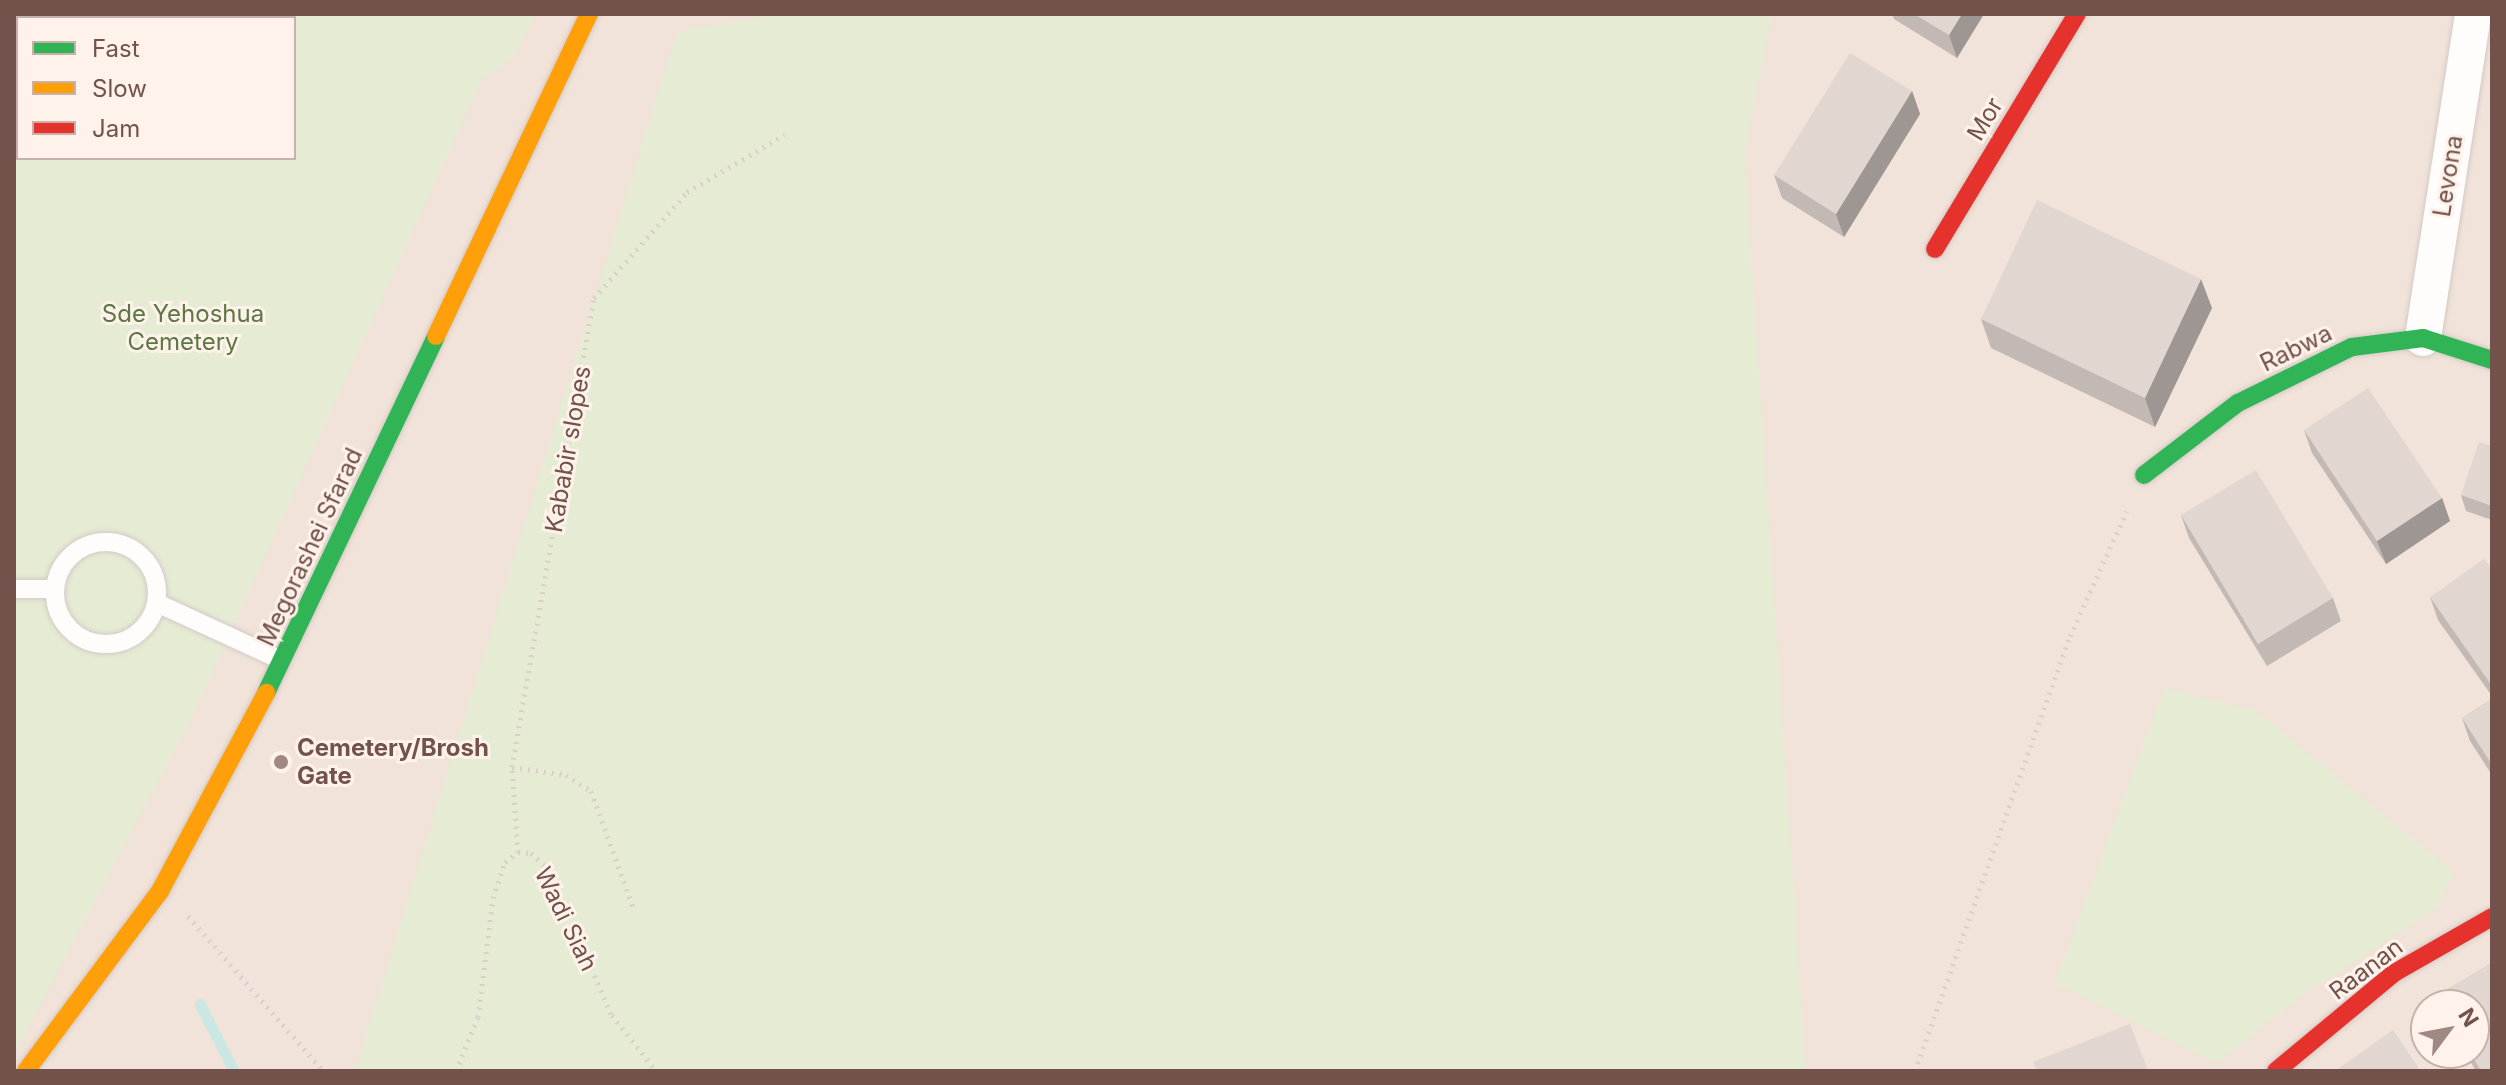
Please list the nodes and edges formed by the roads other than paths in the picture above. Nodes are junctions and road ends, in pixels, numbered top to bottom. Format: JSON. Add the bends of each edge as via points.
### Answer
{"nodes":[{"id":1,"x":589,"y":14,"type":"edge"},
{"id":2,"x":2077,"y":14,"type":"edge"},
{"id":3,"x":2473,"y":14,"type":"edge"},
{"id":4,"x":1935,"y":249,"type":"dead end"},
{"id":5,"x":2423,"y":338,"type":"junction"},
{"id":6,"x":2492,"y":360,"type":"edge"},
{"id":7,"x":2144,"y":475,"type":"road end"},
{"id":8,"x":14,"y":589,"type":"edge"},
{"id":9,"x":55,"y":589,"type":"junction"},
{"id":10,"x":157,"y":603,"type":"junction"},
{"id":11,"x":284,"y":661,"type":"junction"},
{"id":12,"x":2492,"y":917,"type":"edge"},
{"id":13,"x":26,"y":1071,"type":"edge"},
{"id":14,"x":2276,"y":1071,"type":"edge"}],
"edges":[{"from":1,"to":11,"type":"street","name":"Megorashei Sfarad"},
{"from":2,"to":4,"type":"street","name":"Mor"},
{"from":3,"to":5,"type":"street","name":"Levona"},
{"from":5,"to":6,"type":"street","name":"Rabwa"},
{"from":5,"to":7,"type":"street","name":"Rabwa","via":[[2352,347],[2280,382],[2238,403]]},
{"from":8,"to":9,"type":"lane"},
{"from":9,"to":10,"type":"lane","via":[[56,605],[71,631],[99,644],[129,639],[142,630]]},
{"from":9,"to":10,"type":"lane","via":[[58,574],[76,550],[90,543],[120,543],[135,549],[154,573]]},
{"from":10,"to":11,"type":"lane"},
{"from":11,"to":13,"type":"street","name":"Megorashei Sfarad","via":[[160,891]]},
{"from":12,"to":14,"type":"street","name":"Raanan","via":[[2394,973]]}]}
